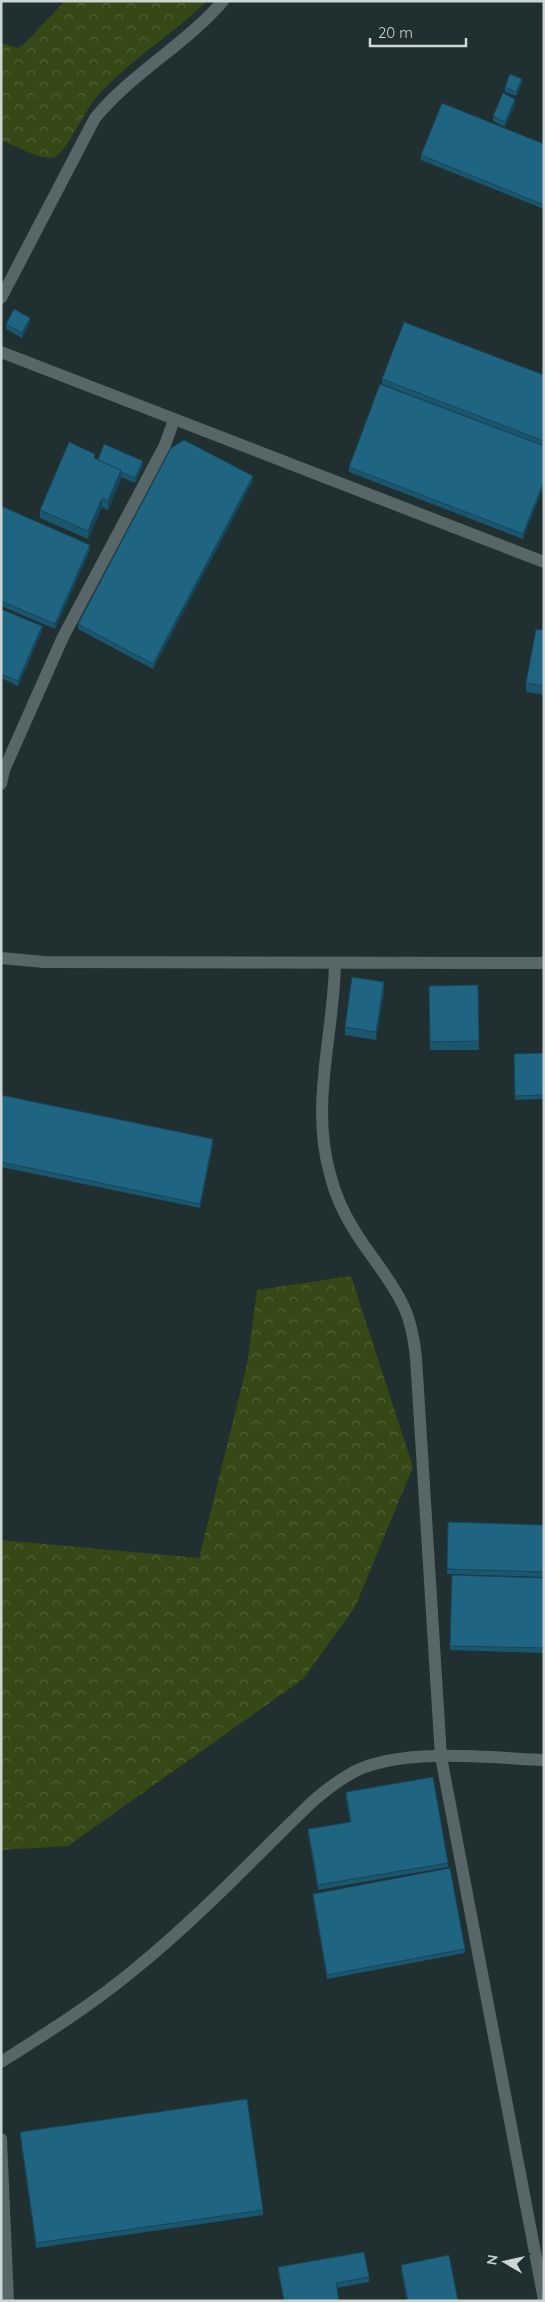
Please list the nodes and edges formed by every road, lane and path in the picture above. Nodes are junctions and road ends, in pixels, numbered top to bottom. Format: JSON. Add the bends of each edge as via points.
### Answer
{"nodes":[{"id":1,"x":223,"y":1,"type":"edge"},
{"id":2,"x":1,"y":298,"type":"edge"},
{"id":3,"x":1,"y":352,"type":"edge"},
{"id":4,"x":174,"y":420,"type":"junction"},
{"id":5,"x":544,"y":562,"type":"edge"},
{"id":6,"x":1,"y":784,"type":"edge"},
{"id":7,"x":1,"y":958,"type":"edge"},
{"id":8,"x":335,"y":962,"type":"junction"},
{"id":9,"x":544,"y":963,"type":"edge"},
{"id":10,"x":442,"y":1757,"type":"junction"},
{"id":11,"x":544,"y":1760,"type":"edge"},
{"id":12,"x":1,"y":2062,"type":"edge"},
{"id":13,"x":1,"y":2139,"type":"edge"},
{"id":14,"x":544,"y":2300,"type":"edge"},
{"id":15,"x":8,"y":2301,"type":"edge"}],
"edges":[{"from":1,"to":2,"type":"street","via":[[199,26],[112,97],[95,118]]},
{"from":3,"to":4,"type":"street"},
{"from":4,"to":5,"type":"street"},
{"from":4,"to":6,"type":"street","via":[[165,445],[63,638],[4,770]]},
{"from":7,"to":8,"type":"street","via":[[44,962]]},
{"from":8,"to":9,"type":"street"},
{"from":8,"to":10,"type":"street","via":[[323,1079],[323,1143],[341,1204],[356,1233],[390,1280],[412,1331]]},
{"from":10,"to":11,"type":"street"},
{"from":10,"to":12,"type":"street","via":[[390,1760],[361,1769],[335,1783],[136,1969],[97,1999]]},
{"from":10,"to":14,"type":"street"},
{"from":13,"to":15,"type":"street"}]}
